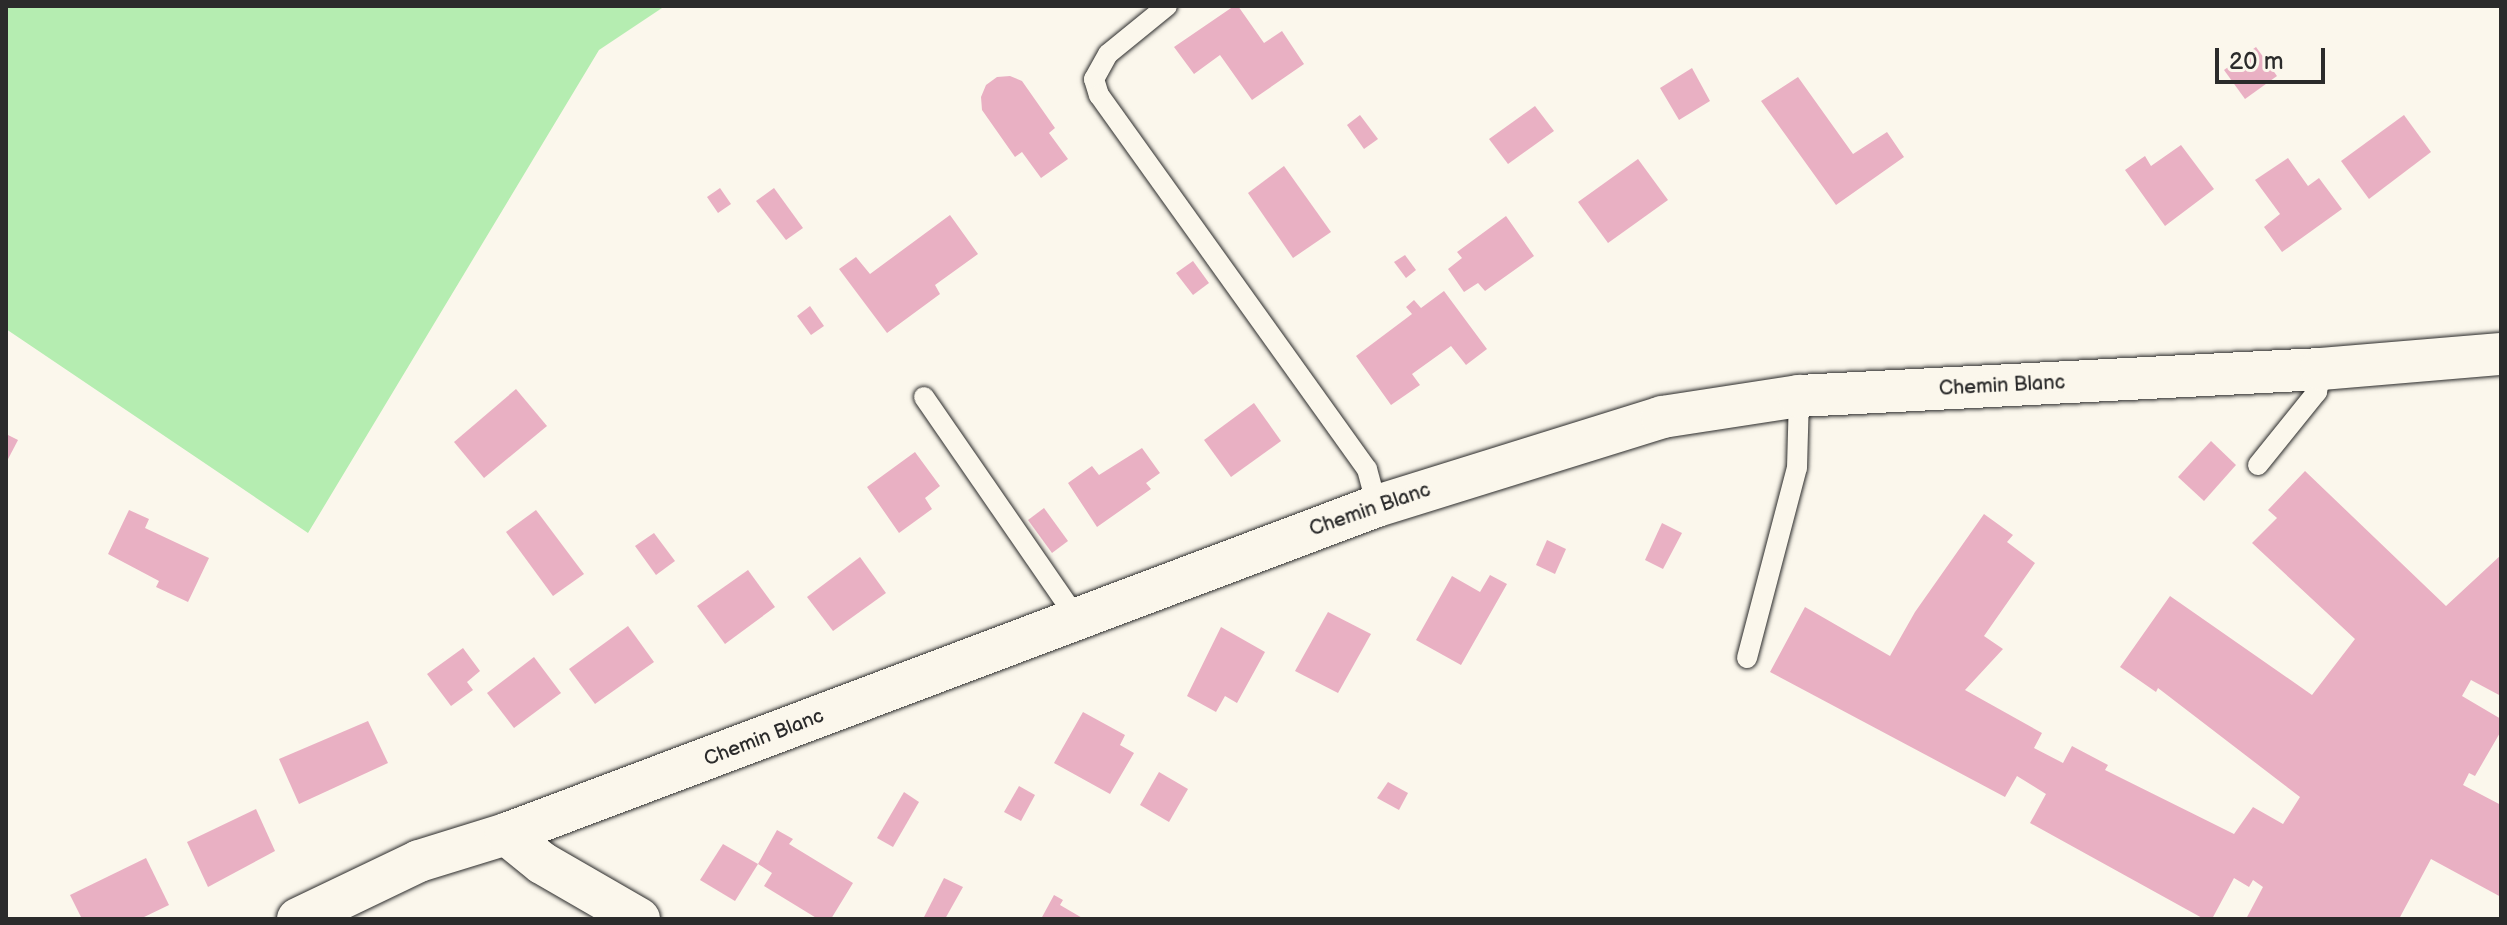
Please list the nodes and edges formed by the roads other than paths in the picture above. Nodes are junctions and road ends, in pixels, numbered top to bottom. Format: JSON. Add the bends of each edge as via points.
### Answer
{"nodes":[{"id":1,"x":1167,"y":6,"type":"edge"},
{"id":2,"x":2501,"y":354,"type":"edge"},
{"id":3,"x":2321,"y":369,"type":"junction"},
{"id":4,"x":1799,"y":396,"type":"junction"},
{"id":5,"x":924,"y":397,"type":"dead end"},
{"id":6,"x":2258,"y":465,"type":"dead end"},
{"id":7,"x":1377,"y":506,"type":"junction"},
{"id":8,"x":1078,"y":620,"type":"junction"},
{"id":9,"x":1747,"y":658,"type":"dead end"},
{"id":10,"x":506,"y":834,"type":"junction"},
{"id":11,"x":298,"y":919,"type":"edge"},
{"id":12,"x":639,"y":919,"type":"edge"}],
"edges":[{"from":1,"to":7,"type":"lane","via":[[1108,54],[1094,79],[1099,95],[1367,469]]},
{"from":2,"to":3,"type":"street","name":"Chemin Blanc"},
{"from":3,"to":4,"type":"street","name":"Chemin Blanc"},
{"from":3,"to":6,"type":"lane","via":[[2317,392]]},
{"from":4,"to":7,"type":"street","name":"Chemin Blanc","via":[[1662,417]]},
{"from":4,"to":9,"type":"lane","via":[[1797,468]]},
{"from":5,"to":8,"type":"lane"},
{"from":7,"to":8,"type":"street","name":"Chemin Blanc"},
{"from":8,"to":10,"type":"street","name":"Chemin Blanc"},
{"from":10,"to":11,"type":"street","name":"Chemin Blanc","via":[[419,861]]},
{"from":10,"to":12,"type":"street","via":[[542,863]]}]}
